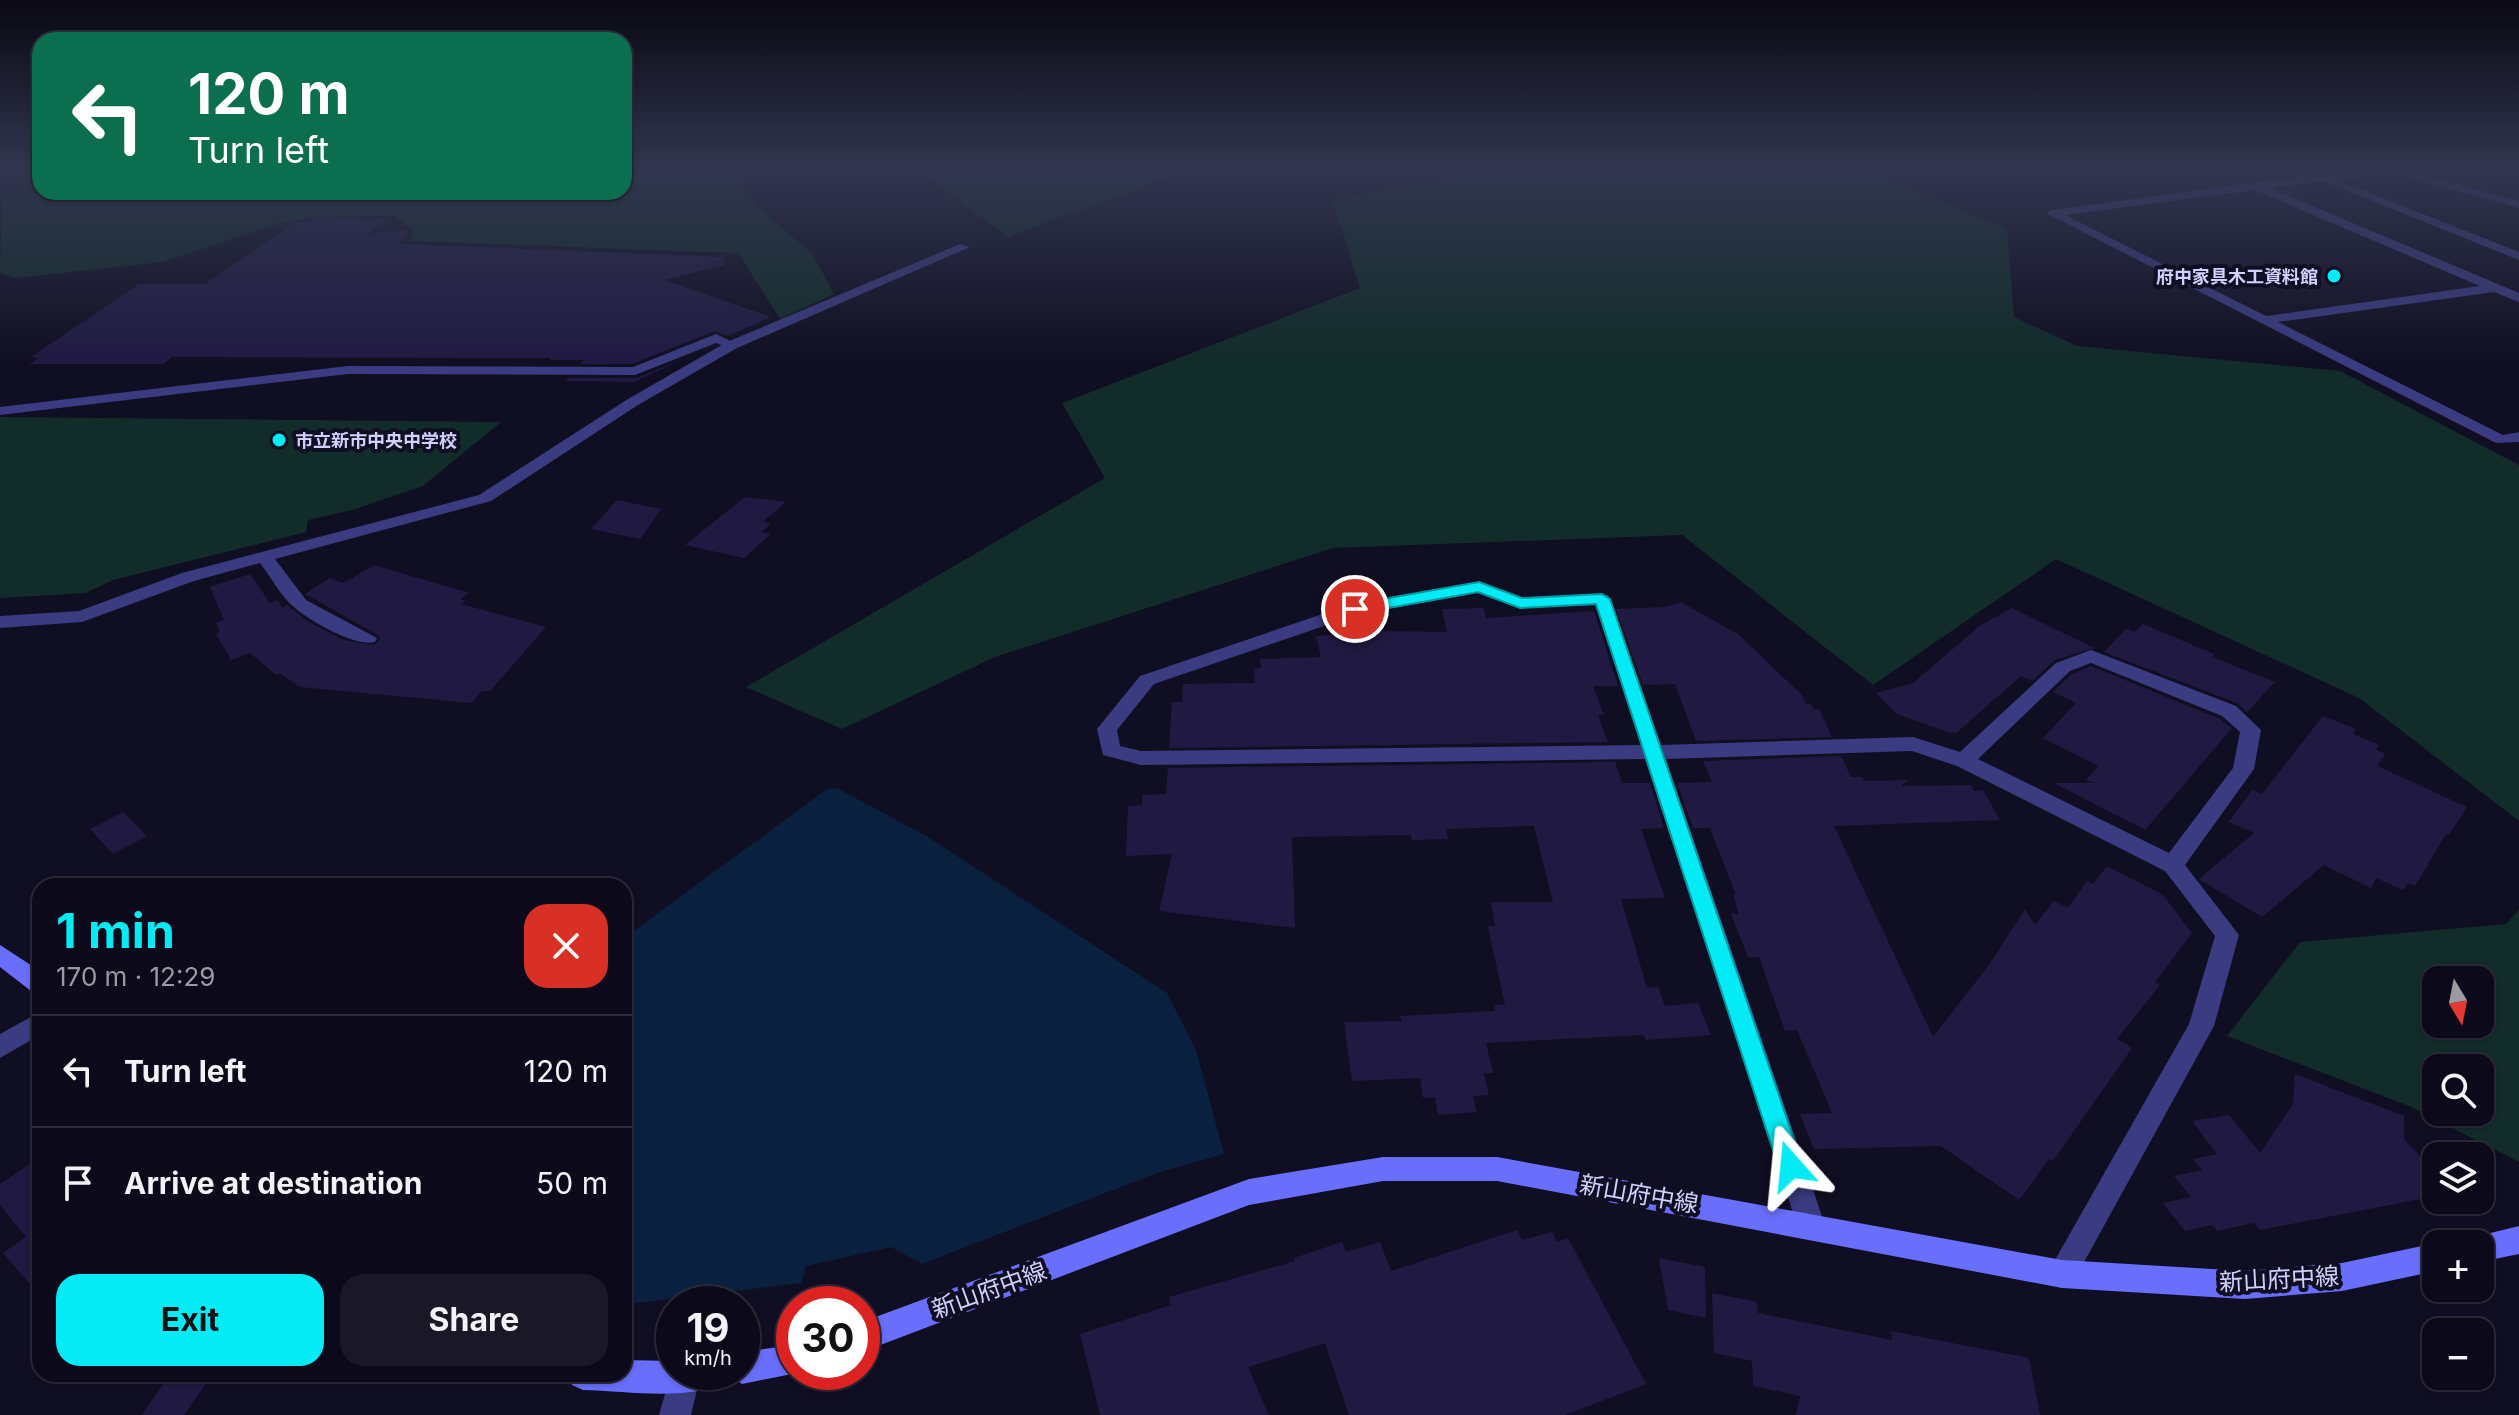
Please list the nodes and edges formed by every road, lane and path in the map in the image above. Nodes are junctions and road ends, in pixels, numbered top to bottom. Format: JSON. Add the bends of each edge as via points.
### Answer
{"nodes":[{"id":1,"x":2090,"y":232,"type":"edge"},
{"id":2,"x":2364,"y":232,"type":"edge"},
{"id":3,"x":2459,"y":232,"type":"edge"},
{"id":4,"x":964,"y":247,"type":"dead end"},
{"id":5,"x":2519,"y":256,"type":"edge"},
{"id":6,"x":2519,"y":285,"type":"edge"},
{"id":7,"x":2496,"y":288,"type":"junction"},
{"id":8,"x":2519,"y":298,"type":"edge"},
{"id":9,"x":2265,"y":320,"type":"junction"},
{"id":10,"x":732,"y":345,"type":"junction"},
{"id":11,"x":0,"y":411,"type":"edge"},
{"id":12,"x":2519,"y":437,"type":"edge"},
{"id":13,"x":265,"y":558,"type":"junction"},
{"id":14,"x":0,"y":622,"type":"edge"},
{"id":15,"x":368,"y":638,"type":"dead end"},
{"id":16,"x":1653,"y":752,"type":"junction"},
{"id":17,"x":1964,"y":761,"type":"junction"},
{"id":18,"x":2173,"y":865,"type":"junction"},
{"id":19,"x":0,"y":954,"type":"edge"},
{"id":20,"x":32,"y":978,"type":"edge"},
{"id":21,"x":32,"y":1027,"type":"edge"},
{"id":22,"x":0,"y":1047,"type":"edge"},
{"id":23,"x":1811,"y":1225,"type":"junction"},
{"id":24,"x":2519,"y":1240,"type":"edge"},
{"id":25,"x":2494,"y":1245,"type":"edge"},
{"id":26,"x":2422,"y":1260,"type":"edge"},
{"id":27,"x":2062,"y":1274,"type":"junction"},
{"id":28,"x":880,"y":1330,"type":"edge"},
{"id":29,"x":632,"y":1375,"type":"edge"},
{"id":30,"x":656,"y":1376,"type":"edge"},
{"id":31,"x":681,"y":1390,"type":"edge"},
{"id":32,"x":675,"y":1415,"type":"edge"}],
"edges":[{"from":1,"to":9,"type":"street"},
{"from":2,"to":7,"type":"street"},
{"from":3,"to":5,"type":"street"},
{"from":4,"to":10,"type":"street"},
{"from":6,"to":7,"type":"street"},
{"from":7,"to":8,"type":"street"},
{"from":7,"to":9,"type":"street"},
{"from":9,"to":12,"type":"street","via":[[2501,440]]},
{"from":10,"to":11,"type":"street","via":[[716,338],[635,371],[348,370]]},
{"from":10,"to":13,"type":"street","via":[[485,498]]},
{"from":13,"to":14,"type":"street","via":[[188,577],[82,616]]},
{"from":13,"to":15,"type":"street","via":[[300,604]]},
{"from":16,"to":16,"type":"street","via":[[1602,599],[1520,603],[1479,587],[1355,609],[1147,680],[1107,729],[1110,750],[1141,758]]},
{"from":16,"to":17,"type":"street","via":[[1913,744]]},
{"from":16,"to":23,"type":"street"},
{"from":17,"to":18,"type":"street"},
{"from":17,"to":18,"type":"street","via":[[2063,667],[2091,656],[2229,711],[2251,730],[2243,769]]},
{"from":18,"to":27,"type":"street","via":[[2227,935],[2201,1026]]},
{"from":19,"to":20,"type":"main road"},
{"from":21,"to":22,"type":"street"},
{"from":23,"to":27,"type":"main road","name":"新山府中線"},
{"from":23,"to":28,"type":"main road","name":"新山府中線","via":[[1497,1169],[1383,1169],[1249,1192]]},
{"from":24,"to":25,"type":"main road"},
{"from":26,"to":27,"type":"main road","name":"新山府中線","via":[[2342,1277],[2245,1285]]},
{"from":29,"to":30,"type":"main road"},
{"from":31,"to":32,"type":"street"}]}
